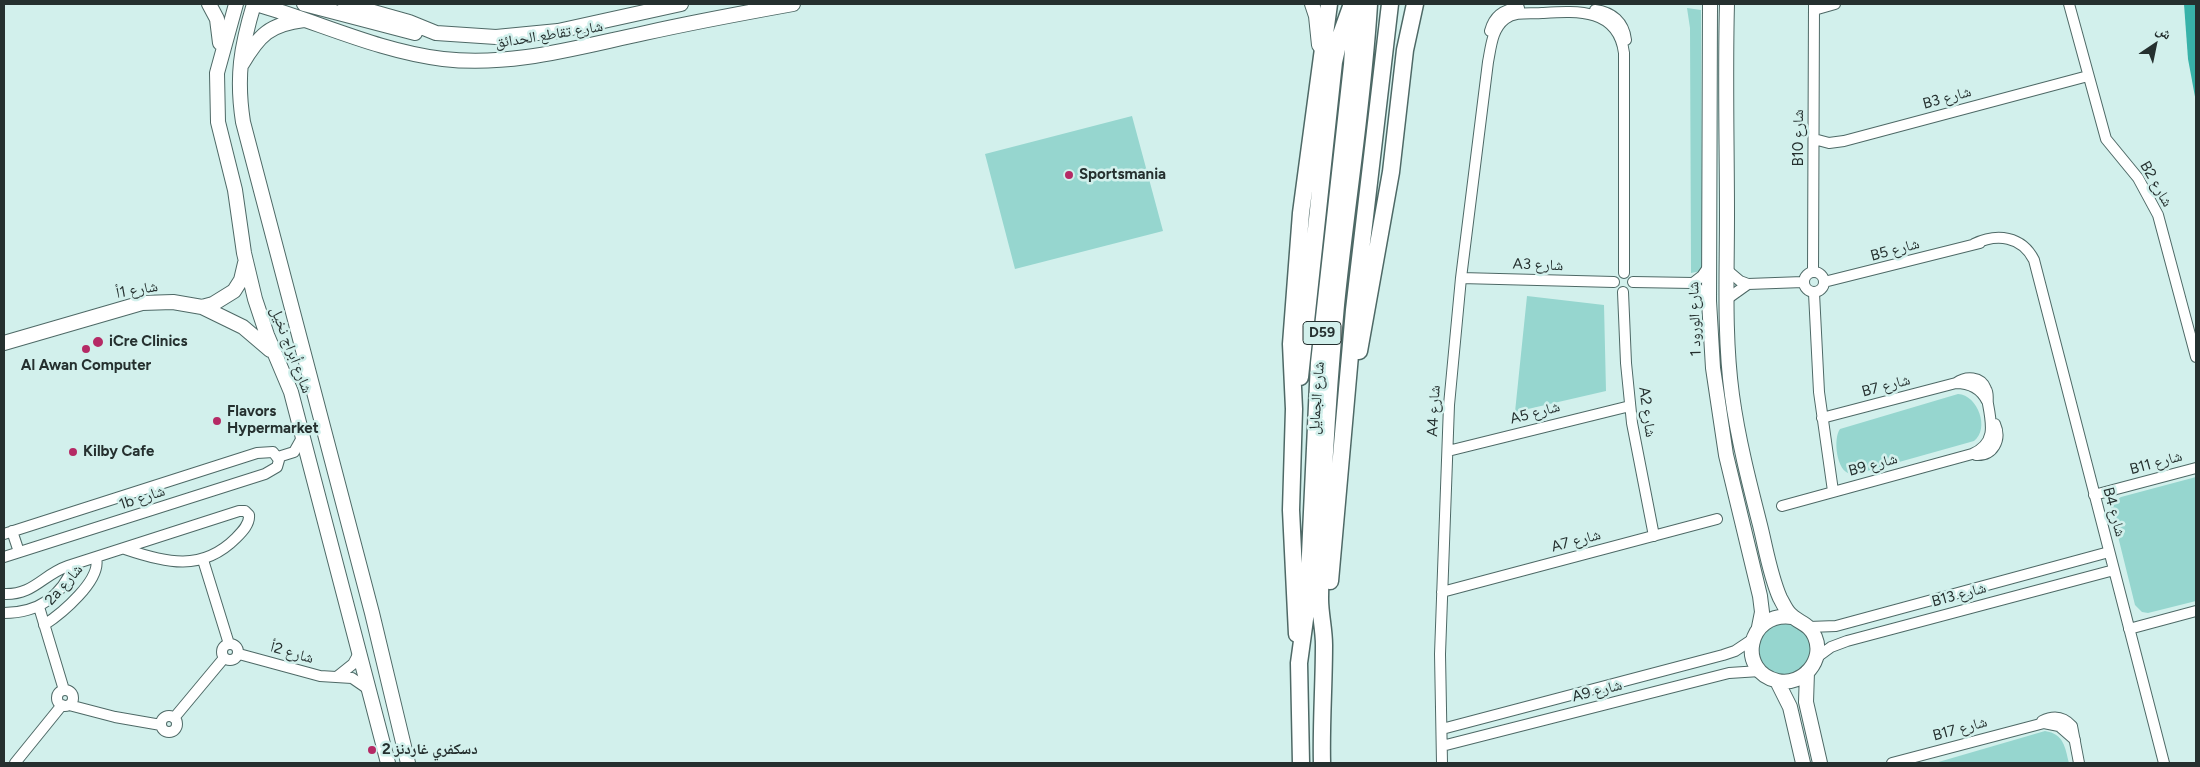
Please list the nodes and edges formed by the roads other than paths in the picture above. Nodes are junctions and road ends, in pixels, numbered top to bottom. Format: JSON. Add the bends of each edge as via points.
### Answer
{"nodes":[{"id":1,"x":209,"y":4,"type":"edge"},
{"id":2,"x":236,"y":4,"type":"edge"},
{"id":3,"x":255,"y":4,"type":"edge"},
{"id":4,"x":304,"y":4,"type":"edge"},
{"id":5,"x":345,"y":4,"type":"edge"},
{"id":6,"x":681,"y":4,"type":"edge"},
{"id":7,"x":793,"y":4,"type":"edge"},
{"id":8,"x":1312,"y":4,"type":"edge"},
{"id":9,"x":1329,"y":4,"type":"edge"},
{"id":10,"x":1352,"y":4,"type":"edge"},
{"id":11,"x":1356,"y":4,"type":"edge"},
{"id":12,"x":1369,"y":4,"type":"edge"},
{"id":13,"x":1415,"y":4,"type":"edge"},
{"id":14,"x":1710,"y":4,"type":"edge"},
{"id":15,"x":1727,"y":4,"type":"edge"},
{"id":16,"x":1835,"y":4,"type":"edge"},
{"id":17,"x":2069,"y":4,"type":"edge"},
{"id":18,"x":1814,"y":7,"type":"edge"},
{"id":19,"x":1391,"y":8,"type":"edge"},
{"id":20,"x":306,"y":19,"type":"junction"},
{"id":21,"x":436,"y":33,"type":"junction"},
{"id":22,"x":220,"y":58,"type":"junction"},
{"id":23,"x":1320,"y":59,"type":"junction"},
{"id":24,"x":239,"y":69,"type":"junction"},
{"id":25,"x":2088,"y":76,"type":"junction"},
{"id":26,"x":1814,"y":139,"type":"junction"},
{"id":27,"x":1974,"y":244,"type":"joint"},
{"id":28,"x":244,"y":253,"type":"junction"},
{"id":29,"x":1709,"y":266,"type":"junction"},
{"id":30,"x":1727,"y":270,"type":"junction"},
{"id":31,"x":1624,"y":272,"type":"junction"},
{"id":32,"x":1813,"y":272,"type":"junction"},
{"id":33,"x":1461,"y":278,"type":"junction"},
{"id":34,"x":1614,"y":282,"type":"junction"},
{"id":35,"x":1633,"y":282,"type":"junction"},
{"id":36,"x":1693,"y":282,"type":"junction"},
{"id":37,"x":1803,"y":282,"type":"junction"},
{"id":38,"x":1824,"y":282,"type":"junction"},
{"id":39,"x":1748,"y":284,"type":"junction"},
{"id":40,"x":1623,"y":292,"type":"junction"},
{"id":41,"x":1814,"y":293,"type":"junction"},
{"id":42,"x":1727,"y":299,"type":"junction"},
{"id":43,"x":1709,"y":301,"type":"junction"},
{"id":44,"x":202,"y":306,"type":"junction"},
{"id":45,"x":4,"y":343,"type":"edge"},
{"id":46,"x":276,"y":357,"type":"junction"},
{"id":47,"x":2196,"y":357,"type":"edge"},
{"id":48,"x":1348,"y":379,"type":"junction"},
{"id":49,"x":1630,"y":406,"type":"junction"},
{"id":50,"x":1294,"y":409,"type":"junction"},
{"id":51,"x":1822,"y":418,"type":"junction"},
{"id":52,"x":1992,"y":420,"type":"joint"},
{"id":53,"x":303,"y":436,"type":"junction"},
{"id":54,"x":1448,"y":451,"type":"junction"},
{"id":55,"x":278,"y":459,"type":"junction"},
{"id":56,"x":310,"y":463,"type":"junction"},
{"id":57,"x":2196,"y":468,"type":"edge"},
{"id":58,"x":1833,"y":491,"type":"junction"},
{"id":59,"x":2094,"y":495,"type":"junction"},
{"id":60,"x":1782,"y":506,"type":"dead end"},
{"id":61,"x":1717,"y":519,"type":"dead end"},
{"id":62,"x":8,"y":532,"type":"edge"},
{"id":63,"x":1654,"y":536,"type":"junction"},
{"id":64,"x":125,"y":548,"type":"junction"},
{"id":65,"x":19,"y":552,"type":"junction"},
{"id":66,"x":2109,"y":552,"type":"junction"},
{"id":67,"x":4,"y":557,"type":"edge"},
{"id":68,"x":96,"y":558,"type":"junction"},
{"id":69,"x":203,"y":560,"type":"junction"},
{"id":70,"x":74,"y":564,"type":"junction"},
{"id":71,"x":2114,"y":570,"type":"junction"},
{"id":72,"x":1442,"y":592,"type":"junction"},
{"id":73,"x":4,"y":594,"type":"edge"},
{"id":74,"x":39,"y":607,"type":"junction"},
{"id":75,"x":2196,"y":611,"type":"edge"},
{"id":76,"x":4,"y":613,"type":"edge"},
{"id":77,"x":1792,"y":617,"type":"junction"},
{"id":78,"x":44,"y":625,"type":"junction"},
{"id":79,"x":1809,"y":627,"type":"junction"},
{"id":80,"x":2129,"y":629,"type":"junction"},
{"id":81,"x":1756,"y":633,"type":"junction"},
{"id":82,"x":1324,"y":643,"type":"junction"},
{"id":83,"x":228,"y":644,"type":"junction"},
{"id":84,"x":359,"y":653,"type":"junction"},
{"id":85,"x":239,"y":654,"type":"junction"},
{"id":86,"x":224,"y":658,"type":"junction"},
{"id":87,"x":1816,"y":658,"type":"junction"},
{"id":88,"x":1299,"y":662,"type":"junction"},
{"id":89,"x":1760,"y":671,"type":"junction"},
{"id":90,"x":1808,"y":672,"type":"junction"},
{"id":91,"x":338,"y":676,"type":"junction"},
{"id":92,"x":1777,"y":681,"type":"junction"},
{"id":93,"x":368,"y":689,"type":"junction"},
{"id":94,"x":66,"y":705,"type":"junction"},
{"id":95,"x":1442,"y":729,"type":"junction"},
{"id":96,"x":1442,"y":746,"type":"junction"},
{"id":97,"x":1909,"y":761,"type":"edge"},
{"id":98,"x":2081,"y":762,"type":"edge"},
{"id":99,"x":15,"y":763,"type":"edge"},
{"id":100,"x":388,"y":763,"type":"edge"},
{"id":101,"x":408,"y":763,"type":"edge"},
{"id":102,"x":1301,"y":763,"type":"edge"},
{"id":103,"x":1322,"y":763,"type":"edge"},
{"id":104,"x":1442,"y":763,"type":"edge"},
{"id":105,"x":1803,"y":763,"type":"edge"},
{"id":106,"x":1820,"y":763,"type":"edge"},
{"id":107,"x":1892,"y":763,"type":"edge"},
{"id":108,"x":2164,"y":763,"type":"edge"}],
"edges":[{"from":1,"to":22,"type":"street","via":[[219,24]]},
{"from":2,"to":22,"type":"street","name":"شارع أبراج نخيل"},
{"from":3,"to":20,"type":"street","name":"شارع تقاطع الحدائق"},
{"from":3,"to":24,"type":"street","name":"شارع أبراج نخيل","via":[[243,40]]},
{"from":4,"to":21,"type":"street","via":[[406,31]]},
{"from":5,"to":21,"type":"street","name":"شارع تقاطع الحدائق"},
{"from":6,"to":21,"type":"street","name":"شارع تقاطع الحدائق","via":[[542,34],[496,37]]},
{"from":7,"to":20,"type":"street","name":"شارع تقاطع الحدائق","via":[[568,51],[483,61],[409,53],[355,39]]},
{"from":8,"to":23,"type":"street"},
{"from":9,"to":23,"type":"main road"},
{"from":10,"to":50,"type":"main road","via":[[1338,40],[1331,84]]},
{"from":11,"to":88,"type":"main road","name":"شارع الجمايل","number":"D59","via":[[1319,363],[1308,597]]},
{"from":12,"to":82,"type":"main road","name":"شارع الجمايل","number":"D59","via":[[1328,403],[1320,559]]},
{"from":13,"to":48,"type":"main road","via":[[1405,50],[1391,172],[1362,337]]},
{"from":14,"to":29,"type":"street","name":"شارع الورود 1"},
{"from":15,"to":30,"type":"street"},
{"from":16,"to":18,"type":"street"},
{"from":17,"to":25,"type":"street","name":"B2 شارع"},
{"from":18,"to":26,"type":"street","name":"B10 شارع"},
{"from":19,"to":48,"type":"main road"},
{"from":20,"to":24,"type":"street","via":[[281,24],[267,31],[256,41]]},
{"from":22,"to":28,"type":"street","name":"شارع أبراج نخيل","via":[[216,90],[218,122],[235,190]]},
{"from":23,"to":50,"type":"main road","via":[[1296,260],[1291,344]]},
{"from":24,"to":101,"type":"street","name":"شارع أبراج نخيل","via":[[243,122],[372,613]]},
{"from":25,"to":26,"type":"street","name":"B3 شارع","via":[[1836,143]]},
{"from":25,"to":47,"type":"street","name":"B2 شارع","via":[[2106,139],[2138,178],[2158,215]]},
{"from":26,"to":32,"type":"street","name":"B10 شارع"},
{"from":27,"to":38,"type":"street","name":"B5 شارع"},
{"from":27,"to":59,"type":"street","name":"B4 شارع","via":[[2000,237],[2017,242],[2030,253]]},
{"from":28,"to":44,"type":"street","name":"شارع 1أ","via":[[243,273],[234,291],[218,302]]},
{"from":28,"to":46,"type":"street","name":"شارع أبراج نخيل","via":[[257,308]]},
{"from":29,"to":36,"type":"street"},
{"from":29,"to":43,"type":"street","name":"شارع الورود 1"},
{"from":30,"to":39,"type":"street"},
{"from":30,"to":42,"type":"street"},
{"from":31,"to":33,"type":"street","name":"A4 شارع","via":[[1624,31],[1616,18],[1603,11],[1580,13],[1529,8],[1503,12],[1492,24]]},
{"from":31,"to":34,"type":"street","via":[[1617,275]]},
{"from":31,"to":35,"type":"street"},
{"from":32,"to":37,"type":"street","via":[[1806,275]]},
{"from":32,"to":38,"type":"street","via":[[1821,275]]},
{"from":33,"to":34,"type":"street","name":"A3 شارع"},
{"from":33,"to":54,"type":"street","name":"A4 شارع","via":[[1452,361]]},
{"from":34,"to":40,"type":"street","via":[[1616,288]]},
{"from":35,"to":36,"type":"street"},
{"from":35,"to":40,"type":"street","via":[[1630,289]]},
{"from":36,"to":43,"type":"street"},
{"from":37,"to":39,"type":"street"},
{"from":37,"to":41,"type":"street","via":[[1806,290]]},
{"from":38,"to":41,"type":"street","via":[[1821,290]]},
{"from":39,"to":42,"type":"street"},
{"from":40,"to":49,"type":"street","name":"A2 شارع"},
{"from":41,"to":51,"type":"street","via":[[1815,351]]},
{"from":42,"to":77,"type":"street","via":[[1730,374],[1742,453],[1775,585]]},
{"from":43,"to":81,"type":"street","name":"شارع الورود 1","via":[[1713,368],[1722,434],[1760,596],[1762,612]]},
{"from":44,"to":45,"type":"street","name":"شارع 1أ","via":[[173,302],[142,303]]},
{"from":44,"to":46,"type":"street","via":[[242,327]]},
{"from":46,"to":53,"type":"street","name":"شارع أبراج نخيل","via":[[291,392]]},
{"from":48,"to":82,"type":"main road"},
{"from":49,"to":54,"type":"street","name":"A5 شارع"},
{"from":49,"to":63,"type":"street","name":"A2 شارع"},
{"from":50,"to":88,"type":"main road","via":[[1292,552]]},
{"from":51,"to":52,"type":"street","name":"B7 شارع","via":[[1967,378],[1979,380],[1987,389]]},
{"from":51,"to":58,"type":"street"},
{"from":52,"to":58,"type":"street","name":"B9 شارع","via":[[1992,434],[1987,443],[1972,454]]},
{"from":53,"to":55,"type":"street","name":"1b شارع","via":[[294,452]]},
{"from":53,"to":56,"type":"street","name":"شارع أبراج نخيل"},
{"from":54,"to":72,"type":"street","name":"A4 شارع"},
{"from":55,"to":56,"type":"street","via":[[293,458]]},
{"from":55,"to":62,"type":"street","name":"1b شارع","via":[[273,452],[257,453]]},
{"from":55,"to":65,"type":"street","name":"1b شارع","via":[[277,467],[265,474]]},
{"from":56,"to":84,"type":"street","name":"شارع أبراج نخيل"},
{"from":57,"to":59,"type":"street","name":"B11 شارع"},
{"from":58,"to":60,"type":"street","name":"B9 شارع"},
{"from":59,"to":66,"type":"street","name":"B4 شارع"},
{"from":61,"to":63,"type":"street","name":"A7 شارع"},
{"from":62,"to":65,"type":"street"},
{"from":63,"to":72,"type":"street","name":"A7 شارع"},
{"from":64,"to":68,"type":"street"},
{"from":64,"to":69,"type":"street","via":[[171,561]]},
{"from":64,"to":69,"type":"street","via":[[239,511],[248,513],[248,523],[238,536]]},
{"from":65,"to":67,"type":"street","name":"1b شارع"},
{"from":66,"to":71,"type":"street","name":"B4 شارع"},
{"from":66,"to":79,"type":"street","name":"B13 شارع","via":[[1836,626]]},
{"from":68,"to":70,"type":"street"},
{"from":68,"to":78,"type":"street","name":"2a شارع","via":[[96,570],[79,594],[58,616]]},
{"from":69,"to":83,"type":"street"},
{"from":70,"to":73,"type":"street","via":[[56,571],[31,590]]},
{"from":70,"to":74,"type":"street","via":[[57,594]]},
{"from":71,"to":80,"type":"street","name":"B4 شارع"},
{"from":71,"to":87,"type":"street","name":"B13 شارع","via":[[1846,641]]},
{"from":72,"to":95,"type":"street","name":"A4 شارع"},
{"from":74,"to":76,"type":"street"},
{"from":74,"to":78,"type":"street"},
{"from":75,"to":80,"type":"street"},
{"from":77,"to":79,"type":"street"},
{"from":77,"to":81,"type":"street","via":[[1774,618]]},
{"from":78,"to":94,"type":"street","via":[[64,690],[57,697]]},
{"from":79,"to":87,"type":"street","via":[[1816,642]]},
{"from":80,"to":108,"type":"street","name":"B4 شارع"},
{"from":81,"to":89,"type":"street","name":"شارع الورود 1","via":[[1753,659]]},
{"from":81,"to":95,"type":"street","name":"A9 شارع","via":[[1735,651],[1723,655]]},
{"from":82,"to":103,"type":"main road","name":"شارع الجمايل","number":"D59"},
{"from":83,"to":85,"type":"street","via":[[236,646]]},
{"from":83,"to":86,"type":"street","via":[[222,651]]},
{"from":84,"to":91,"type":"street","via":[[353,664]]},
{"from":84,"to":93,"type":"street","name":"شارع أبراج نخيل"},
{"from":85,"to":86,"type":"street","via":[[231,661]]},
{"from":85,"to":91,"type":"street","name":"شارع 2أ","via":[[320,676]]},
{"from":86,"to":94,"type":"street","via":[[174,718],[177,725],[172,732],[163,730],[161,725]]},
{"from":87,"to":90,"type":"street"},
{"from":88,"to":102,"type":"main road","name":"شارع الجمايل","number":"D59"},
{"from":89,"to":92,"type":"street"},
{"from":89,"to":96,"type":"street","name":"A9 شارع","via":[[1729,673]]},
{"from":90,"to":92,"type":"street","via":[[1791,681]]},
{"from":90,"to":106,"type":"street","via":[[1806,702]]},
{"from":91,"to":93,"type":"street","name":"شارع 2أ","via":[[358,681]]},
{"from":92,"to":105,"type":"street","via":[[1790,707]]},
{"from":93,"to":100,"type":"street","name":"شارع أبراج نخيل"},
{"from":94,"to":99,"type":"street"},
{"from":95,"to":96,"type":"street","name":"A4 شارع"},
{"from":96,"to":104,"type":"street","name":"A4 شارع"},
{"from":97,"to":98,"type":"street","name":"B17 شارع","via":[[2050,718],[2062,718],[2072,726]]},
{"from":97,"to":107,"type":"street","name":"B17 شارع"}]}
